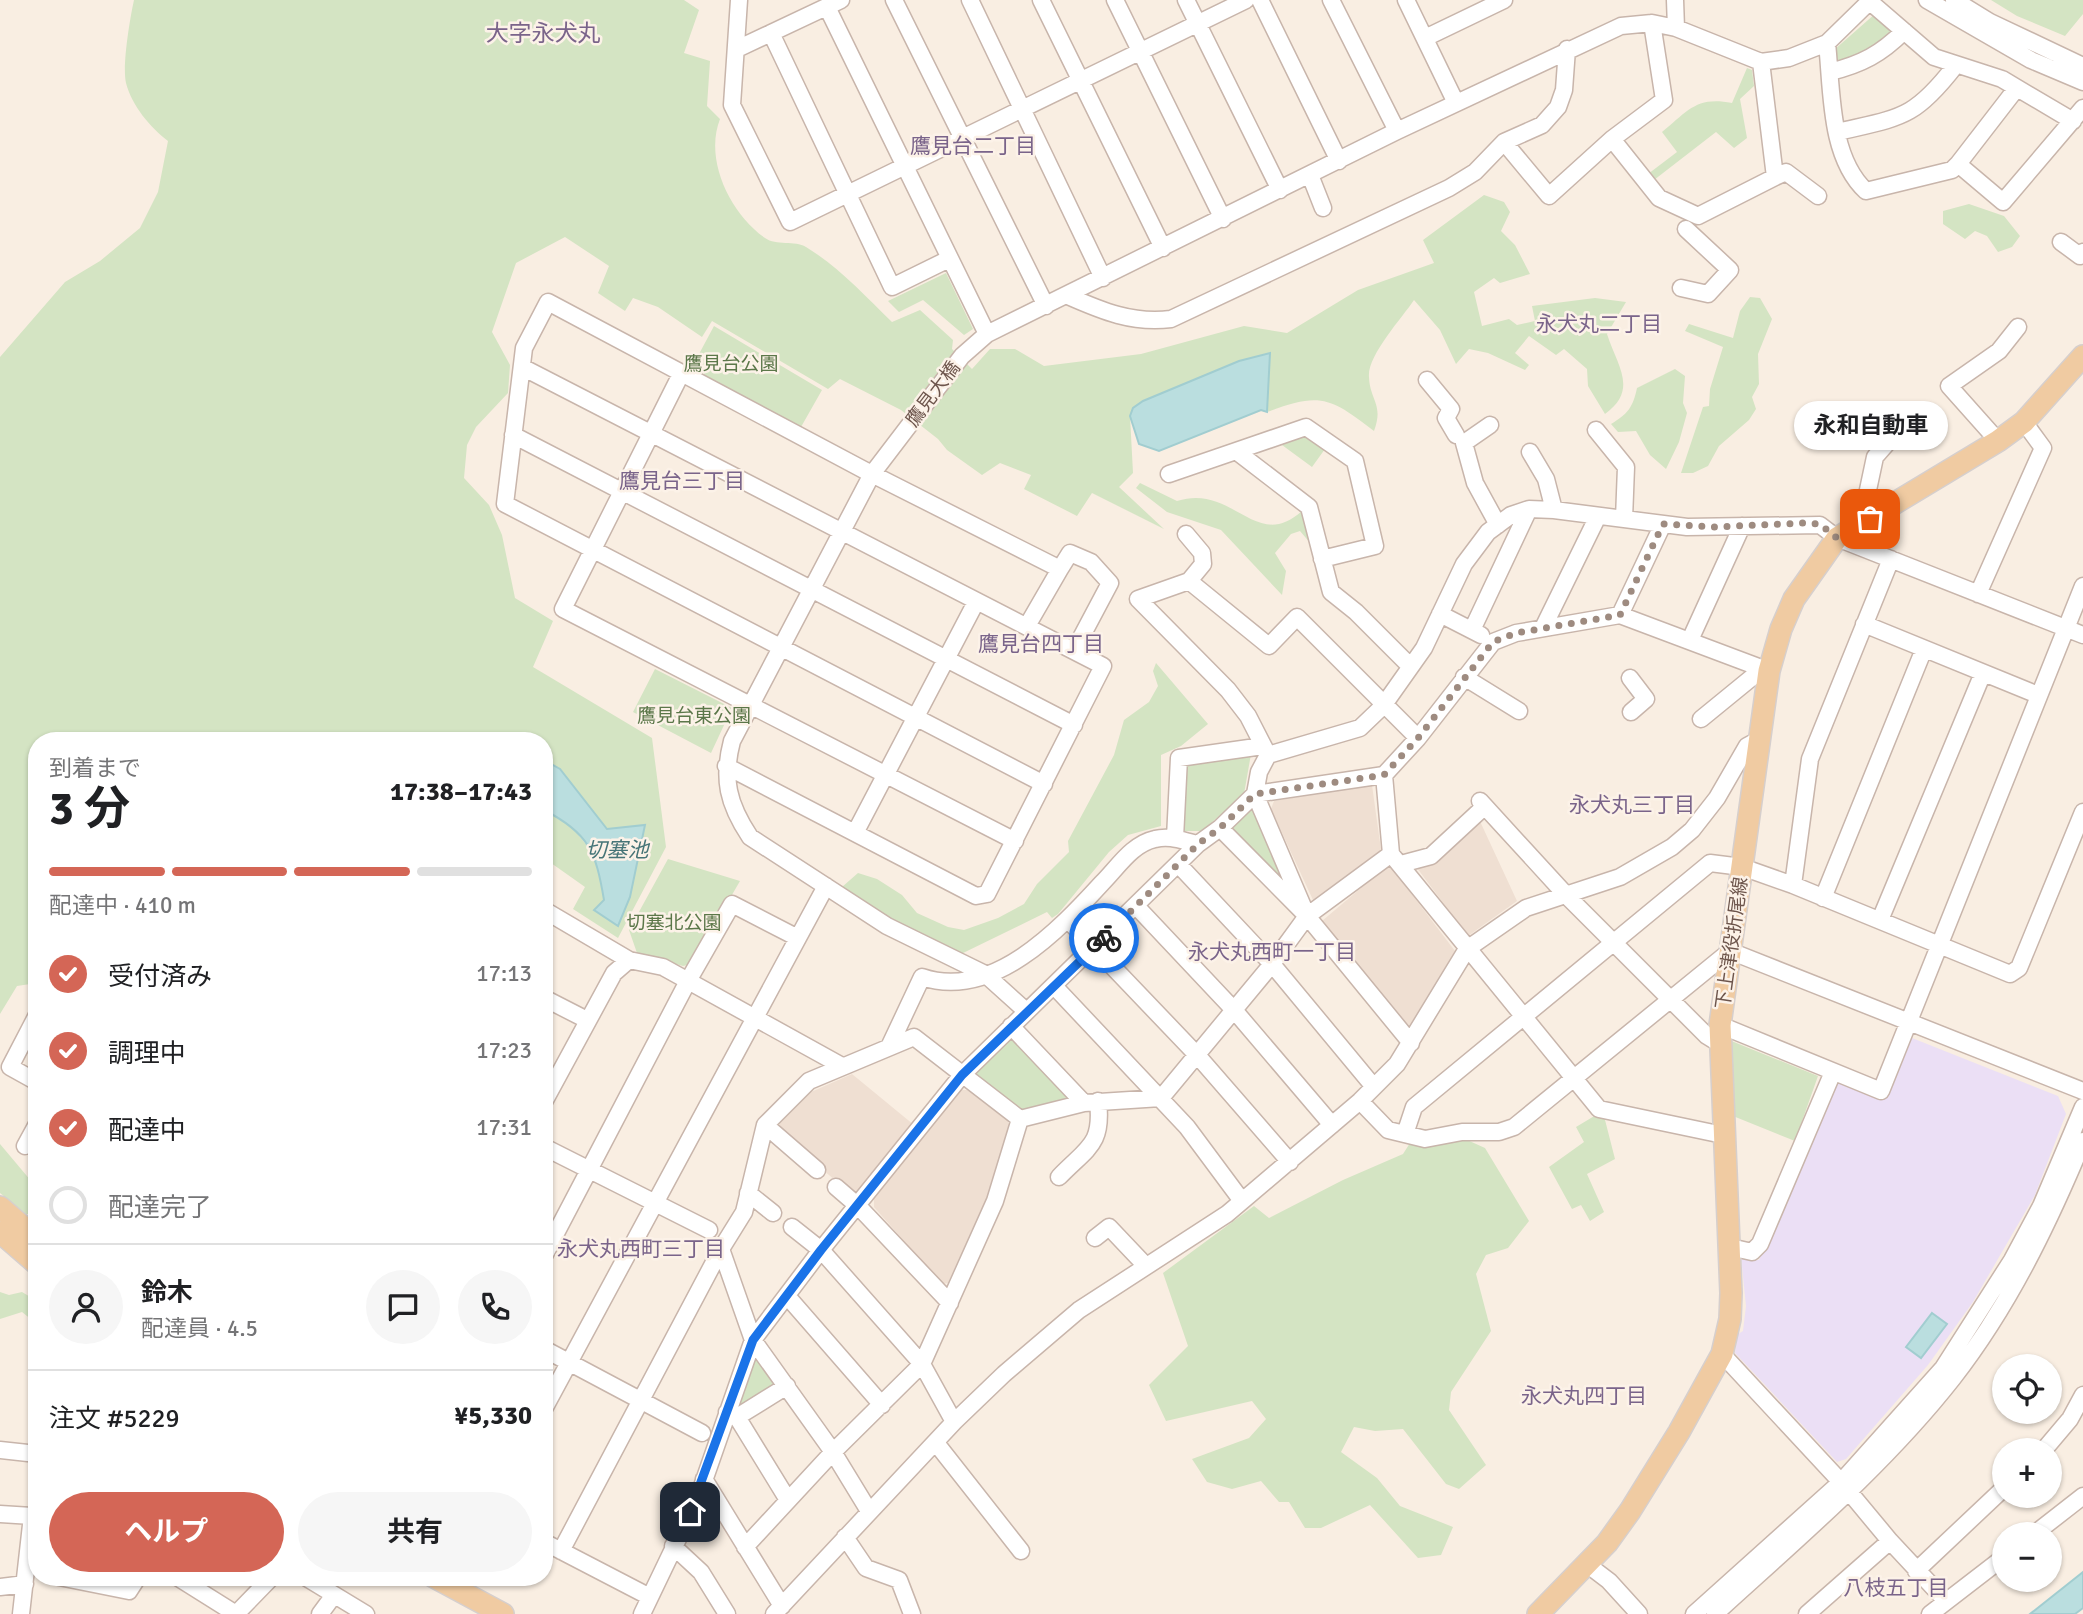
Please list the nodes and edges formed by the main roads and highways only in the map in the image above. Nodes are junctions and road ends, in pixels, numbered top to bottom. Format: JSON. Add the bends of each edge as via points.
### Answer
{"nodes":[{"id":1,"x":2083,"y":356,"type":"edge"},
{"id":2,"x":0,"y":1207,"type":"edge"},
{"id":3,"x":28,"y":1231,"type":"edge"},
{"id":4,"x":0,"y":1232,"type":"edge"},
{"id":5,"x":28,"y":1256,"type":"edge"},
{"id":6,"x":458,"y":1586,"type":"edge"},
{"id":7,"x":503,"y":1614,"type":"edge"},
{"id":8,"x":1538,"y":1614,"type":"edge"}],
"edges":[{"from":1,"to":8,"type":"main road","name":"下上津役折尾線","via":[[2024,422],[1837,538],[1794,599],[1765,670],[1720,1035],[1730,1247],[1730,1319],[1722,1354],[1630,1511],[1588,1565]]},
{"from":2,"to":3,"type":"main road"},
{"from":4,"to":5,"type":"main road"},
{"from":6,"to":7,"type":"main road"}]}
